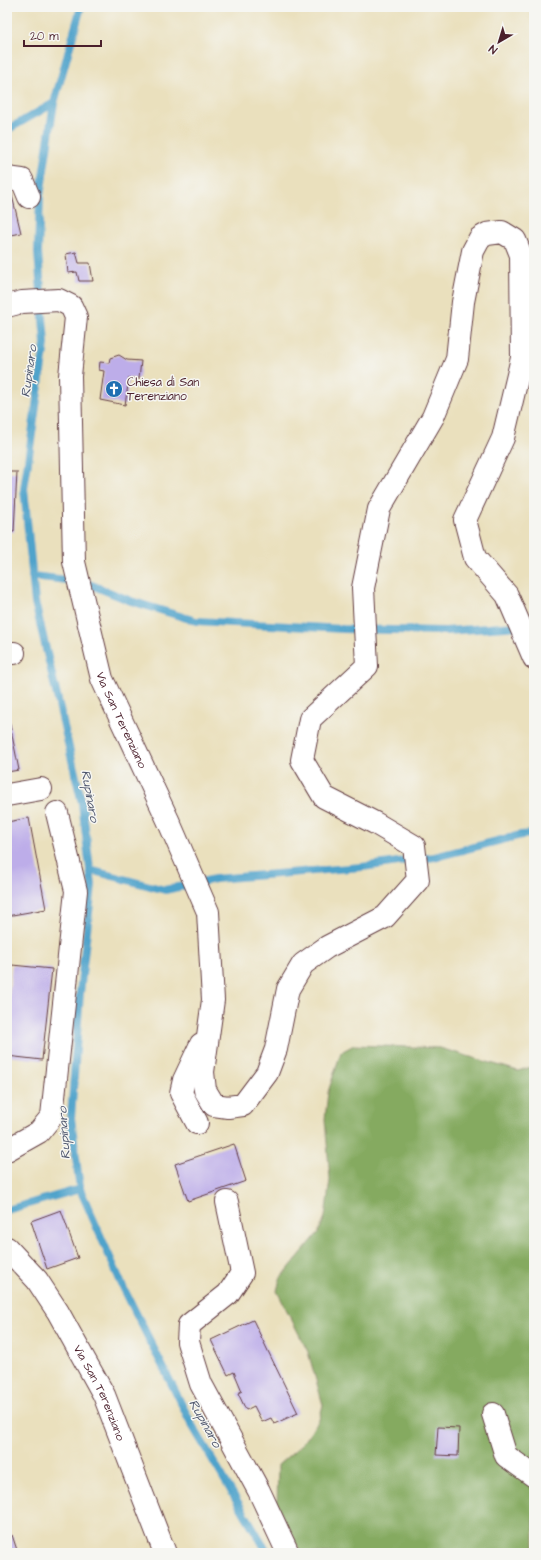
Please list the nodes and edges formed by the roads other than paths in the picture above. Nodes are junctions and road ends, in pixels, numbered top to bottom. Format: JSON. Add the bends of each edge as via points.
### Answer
{"nodes":[{"id":1,"x":7,"y":178,"type":"edge"},
{"id":2,"x":29,"y":197,"type":"dead end"},
{"id":3,"x":15,"y":304,"type":"edge"},
{"id":4,"x":534,"y":658,"type":"edge"},
{"id":5,"x":41,"y":789,"type":"dead end"},
{"id":6,"x":7,"y":795,"type":"edge"},
{"id":7,"x":57,"y":813,"type":"dead end"},
{"id":8,"x":210,"y":1027,"type":"junction"},
{"id":9,"x":197,"y":1123,"type":"dead end"},
{"id":10,"x":7,"y":1150,"type":"edge"},
{"id":11,"x":227,"y":1202,"type":"dead end"},
{"id":12,"x":7,"y":1248,"type":"edge"},
{"id":13,"x":493,"y":1414,"type":"dead end"},
{"id":14,"x":534,"y":1476,"type":"edge"},
{"id":15,"x":287,"y":1552,"type":"edge"},
{"id":16,"x":165,"y":1553,"type":"edge"}],
"edges":[{"from":1,"to":2,"type":"street","via":[[22,180]]},
{"from":3,"to":8,"type":"street","name":"Via San Terenziano","via":[[59,300],[70,306],[76,317],[70,376],[74,562],[102,679],[208,912],[213,1000]]},
{"from":4,"to":8,"type":"street","name":"Via San Terenziano","via":[[507,595],[475,558],[465,520],[503,438],[522,358],[521,255],[519,247],[509,235],[494,232],[480,238],[473,251],[463,302],[457,359],[433,418],[379,508],[363,588],[367,666],[310,719],[302,760],[324,797],[414,846],[418,880],[385,917],[327,947],[303,964],[288,989],[276,1048],[267,1073],[243,1105],[214,1105],[205,1090],[203,1072]]},
{"from":5,"to":6,"type":"street"},
{"from":7,"to":10,"type":"street","via":[[76,891],[52,1116],[39,1132]]},
{"from":8,"to":9,"type":"street","via":[[184,1080],[181,1093]]},
{"from":11,"to":15,"type":"street","via":[[242,1273],[228,1294],[189,1325],[188,1342],[202,1384]]},
{"from":12,"to":16,"type":"street","name":"Via San Terenziano","via":[[37,1280],[58,1312],[104,1395]]},
{"from":13,"to":14,"type":"street","via":[[506,1456]]}]}
